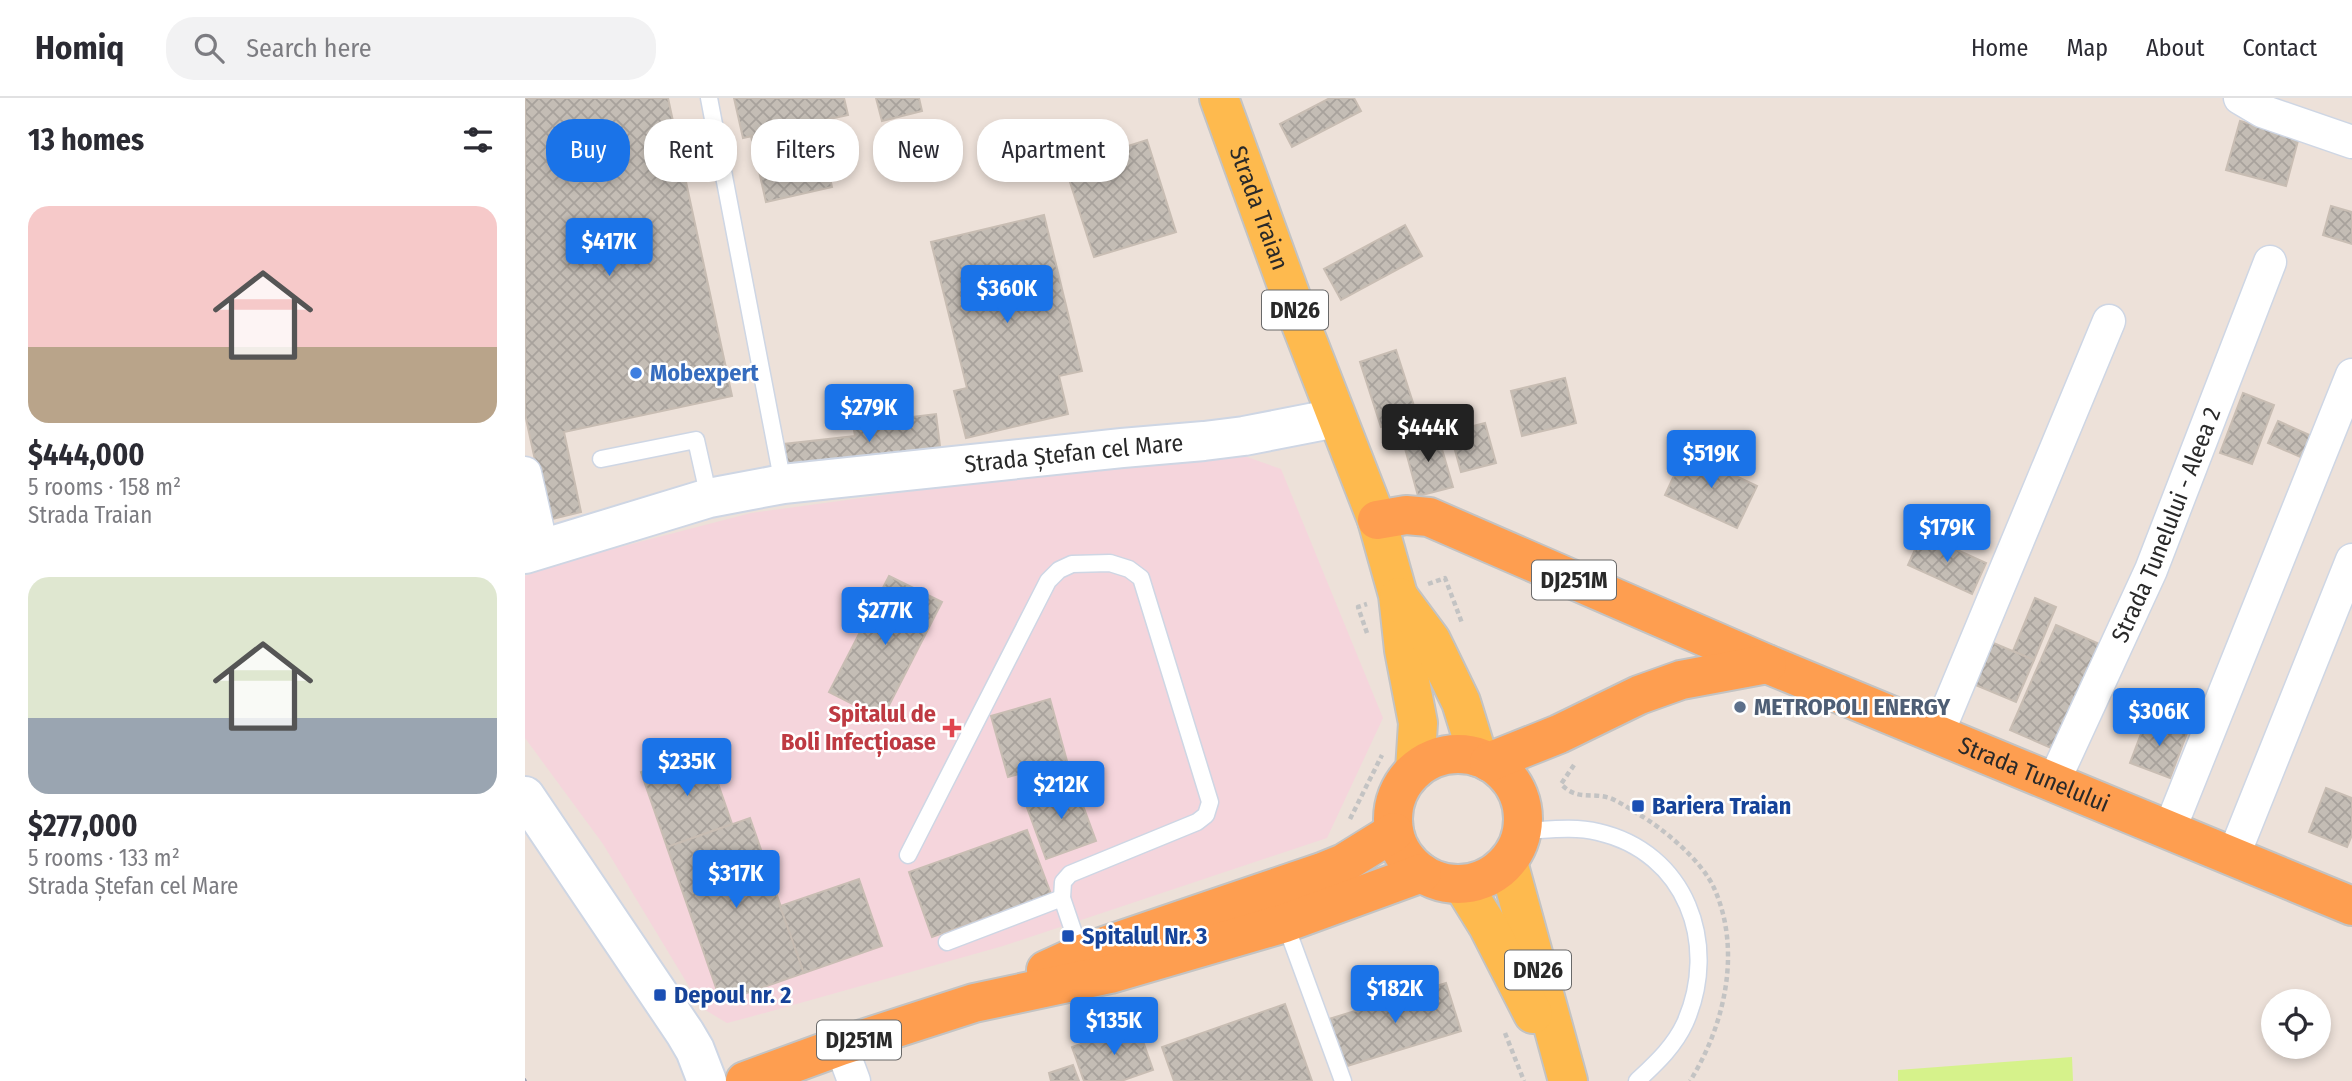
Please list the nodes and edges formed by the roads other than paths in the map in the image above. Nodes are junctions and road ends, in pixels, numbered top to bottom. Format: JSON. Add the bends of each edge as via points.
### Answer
{"nodes":[{"id":1,"x":709,"y":98,"type":"edge"},
{"id":2,"x":1219,"y":98,"type":"edge"},
{"id":3,"x":2240,"y":98,"type":"edge"},
{"id":4,"x":2352,"y":142,"type":"edge"},
{"id":5,"x":2270,"y":262,"type":"dead end"},
{"id":6,"x":2109,"y":321,"type":"dead end"},
{"id":7,"x":2352,"y":375,"type":"edge"},
{"id":8,"x":1336,"y":418,"type":"junction"},
{"id":9,"x":601,"y":459,"type":"dead end"},
{"id":10,"x":525,"y":473,"type":"edge"},
{"id":11,"x":783,"y":484,"type":"junction"},
{"id":12,"x":709,"y":498,"type":"junction"},
{"id":13,"x":1377,"y":520,"type":"junction"},
{"id":14,"x":533,"y":551,"type":"edge"},
{"id":15,"x":2352,"y":560,"type":"edge"},
{"id":16,"x":1398,"y":595,"type":"junction"},
{"id":17,"x":1767,"y":664,"type":"junction"},
{"id":18,"x":1559,"y":734,"type":"junction"},
{"id":19,"x":1937,"y":735,"type":"junction"},
{"id":20,"x":1484,"y":759,"type":"junction"},
{"id":21,"x":1415,"y":770,"type":"junction"},
{"id":22,"x":2053,"y":783,"type":"junction"},
{"id":23,"x":525,"y":796,"type":"edge"},
{"id":24,"x":1517,"y":831,"type":"junction"},
{"id":25,"x":2169,"y":831,"type":"junction"},
{"id":26,"x":1394,"y":832,"type":"junction"},
{"id":27,"x":908,"y":855,"type":"dead end"},
{"id":28,"x":2233,"y":857,"type":"junction"},
{"id":29,"x":1422,"y":873,"type":"junction"},
{"id":30,"x":1462,"y":884,"type":"junction"},
{"id":31,"x":1062,"y":898,"type":"junction"},
{"id":32,"x":2352,"y":906,"type":"edge"},
{"id":33,"x":1285,"y":923,"type":"junction"},
{"id":34,"x":947,"y":942,"type":"dead end"},
{"id":35,"x":1081,"y":954,"type":"junction"},
{"id":36,"x":974,"y":1003,"type":"junction"},
{"id":37,"x":841,"y":1046,"type":"junction"},
{"id":38,"x":1568,"y":1080,"type":"edge"},
{"id":39,"x":706,"y":1081,"type":"edge"},
{"id":40,"x":745,"y":1081,"type":"edge"},
{"id":41,"x":854,"y":1081,"type":"edge"},
{"id":42,"x":1343,"y":1081,"type":"edge"},
{"id":43,"x":1637,"y":1081,"type":"edge"}],
"edges":[{"from":1,"to":11,"type":"lane"},
{"from":2,"to":8,"type":"main road","name":"Strada Traian","number":"DN26"},
{"from":3,"to":4,"type":"street","via":[[2262,111]]},
{"from":5,"to":22,"type":"street","name":"Strada Tunelului - Aleea 2","via":[[2151,570]]},
{"from":6,"to":19,"type":"street"},
{"from":7,"to":25,"type":"street"},
{"from":8,"to":11,"type":"street","name":"Strada Ștefan cel Mare","via":[[1204,441]]},
{"from":8,"to":13,"type":"main road","name":"Strada Traian","number":"DN26"},
{"from":9,"to":12,"type":"lane","via":[[696,440]]},
{"from":10,"to":14,"type":"street"},
{"from":11,"to":12,"type":"street","name":"Strada Ștefan cel Mare"},
{"from":12,"to":14,"type":"street","name":"Strada Ștefan cel Mare"},
{"from":13,"to":16,"type":"main road","name":"Strada Traian","number":"DN26"},
{"from":13,"to":17,"type":"highway","number":"DJ251M","via":[[1429,517]]},
{"from":15,"to":28,"type":"street"},
{"from":16,"to":20,"type":"main road","name":"Strada Traian","number":"DN26","via":[[1431,640]]},
{"from":16,"to":21,"type":"main road","name":"Strada Traian","number":"DN26","via":[[1418,723]]},
{"from":17,"to":18,"type":"highway","via":[[1681,680]]},
{"from":17,"to":19,"type":"highway","name":"Strada Tunelului","number":"DJ251M"},
{"from":18,"to":20,"type":"highway"},
{"from":18,"to":24,"type":"highway","via":[[1534,770]]},
{"from":19,"to":22,"type":"highway","name":"Strada Tunelului","number":"DJ251M"},
{"from":20,"to":21,"type":"highway","via":[[1456,754]]},
{"from":20,"to":24,"type":"highway","number":"DN26","via":[[1509,778]]},
{"from":21,"to":26,"type":"highway","number":"DN26","via":[[1397,798]]},
{"from":22,"to":25,"type":"highway","name":"Strada Tunelului","number":"DJ251M"},
{"from":23,"to":39,"type":"street","via":[[685,1033]]},
{"from":24,"to":30,"type":"highway","via":[[1487,877]]},
{"from":24,"to":38,"type":"main road","number":"DN26"},
{"from":24,"to":43,"type":"lane","via":[[1577,829],[1627,842],[1677,881],[1692,911],[1698,942],[1694,998],[1667,1052]]},
{"from":25,"to":28,"type":"highway","name":"Strada Tunelului","number":"DJ251M"},
{"from":26,"to":29,"type":"highway","via":[[1405,855]]},
{"from":26,"to":35,"type":"highway","number":"DJ251M","via":[[1322,872]]},
{"from":27,"to":31,"type":"lane","via":[[1048,581],[1072,564],[1110,563],[1141,578],[1210,802],[1206,815],[1197,822],[1070,874],[1063,882]]},
{"from":28,"to":32,"type":"highway","name":"Strada Tunelului","number":"DJ251M"},
{"from":29,"to":30,"type":"highway"},
{"from":29,"to":33,"type":"highway","number":"DJ251M"},
{"from":30,"to":38,"type":"main road","number":"DN26"},
{"from":31,"to":34,"type":"lane"},
{"from":31,"to":35,"type":"lane"},
{"from":33,"to":36,"type":"highway","number":"DJ251M","via":[[1109,974]]},
{"from":33,"to":42,"type":"lane"},
{"from":35,"to":36,"type":"highway","number":"DJ251M"},
{"from":36,"to":37,"type":"highway","number":"DJ251M"},
{"from":37,"to":40,"type":"highway","number":"DJ251M"},
{"from":37,"to":41,"type":"street"}]}
